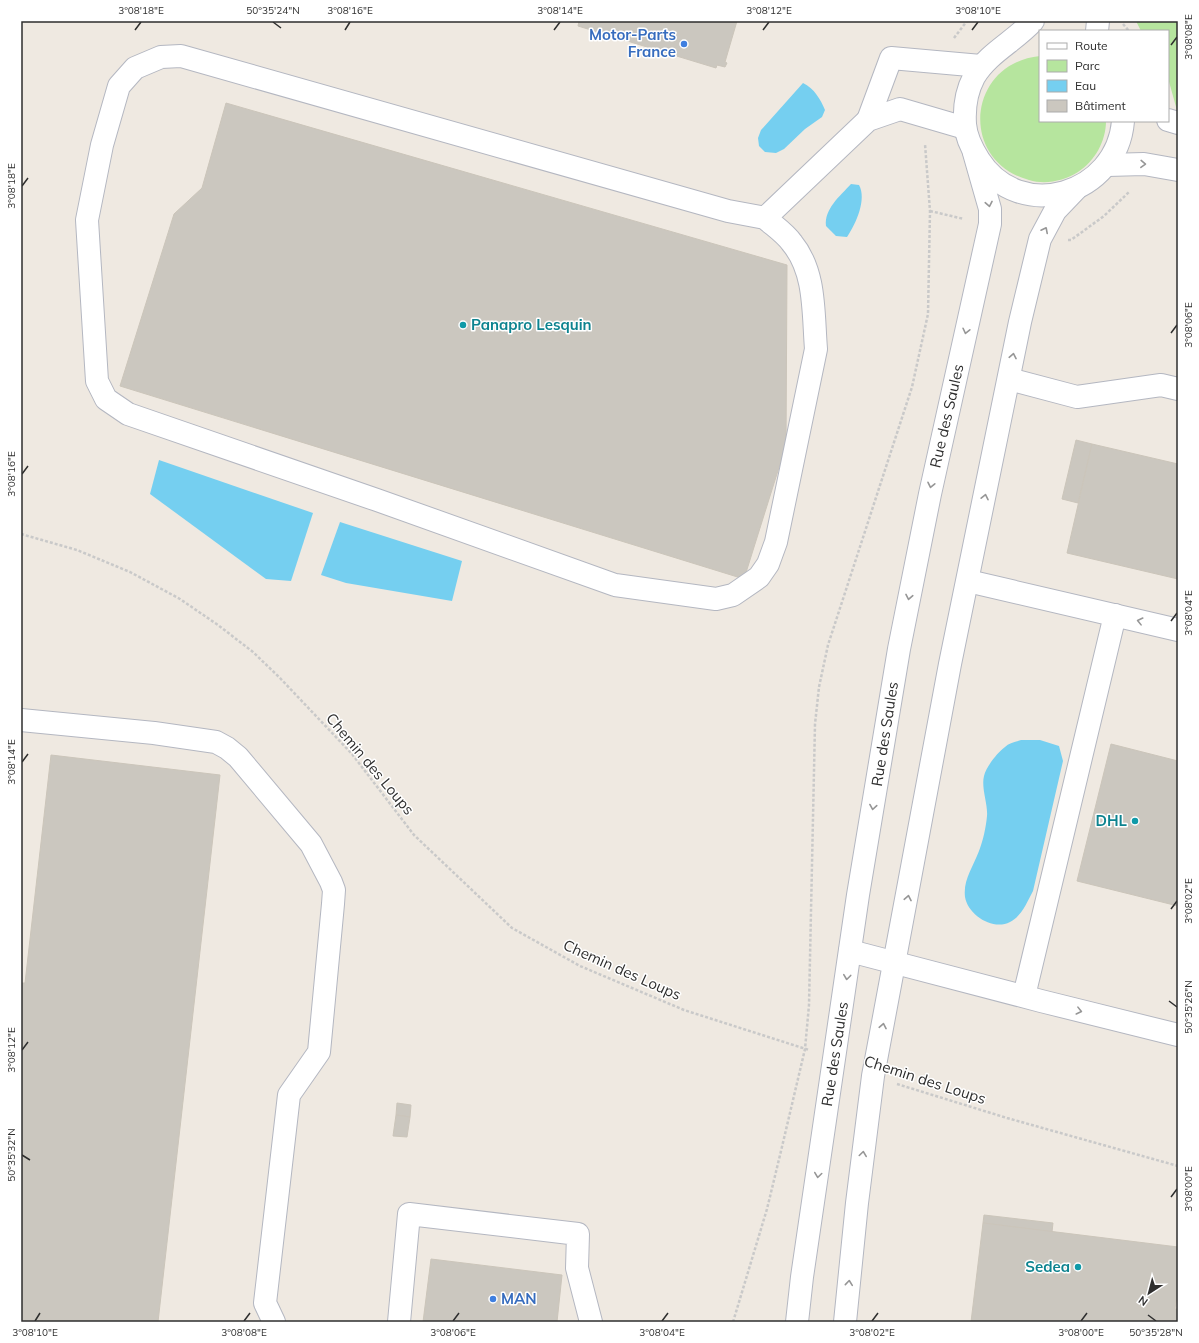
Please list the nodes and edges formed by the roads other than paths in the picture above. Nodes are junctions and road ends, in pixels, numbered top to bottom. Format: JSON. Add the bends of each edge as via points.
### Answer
{"nodes":[{"id":1,"x":1032,"y":21,"type":"edge"},
{"id":2,"x":1039,"y":36,"type":"edge"},
{"id":3,"x":1000,"y":48,"type":"junction"},
{"id":4,"x":981,"y":66,"type":"junction"},
{"id":5,"x":868,"y":120,"type":"junction"},
{"id":6,"x":1124,"y":122,"type":"edge"},
{"id":7,"x":966,"y":128,"type":"junction"},
{"id":8,"x":974,"y":153,"type":"junction"},
{"id":9,"x":1107,"y":164,"type":"junction"},
{"id":10,"x":1178,"y":170,"type":"edge"},
{"id":11,"x":1076,"y":189,"type":"junction"},
{"id":12,"x":765,"y":218,"type":"junction"},
{"id":13,"x":1009,"y":379,"type":"junction"},
{"id":14,"x":1178,"y":389,"type":"edge"},
{"id":15,"x":968,"y":581,"type":"junction"},
{"id":16,"x":1115,"y":615,"type":"junction"},
{"id":17,"x":1178,"y":630,"type":"edge"},
{"id":18,"x":21,"y":720,"type":"edge"},
{"id":19,"x":850,"y":951,"type":"junction"},
{"id":20,"x":895,"y":962,"type":"junction"},
{"id":21,"x":1033,"y":999,"type":"junction"},
{"id":22,"x":1178,"y":1035,"type":"edge"},
{"id":23,"x":274,"y":1322,"type":"edge"},
{"id":24,"x":399,"y":1322,"type":"edge"},
{"id":25,"x":591,"y":1322,"type":"edge"},
{"id":26,"x":797,"y":1322,"type":"edge"},
{"id":27,"x":845,"y":1322,"type":"edge"}],
"edges":[{"from":1,"to":3,"type":"street","name":"Rue des Saules","via":[[1024,31]]},
{"from":2,"to":3,"type":"street","name":"Rue des Saules","via":[[1025,38]]},
{"from":3,"to":4,"type":"street","name":"Rue des Saules"},
{"from":4,"to":5,"type":"street","via":[[891,58]]},
{"from":4,"to":7,"type":"street","name":"Rue des Saules","via":[[965,102]]},
{"from":5,"to":7,"type":"street","via":[[900,109]]},
{"from":5,"to":12,"type":"street"},
{"from":6,"to":9,"type":"street","name":"Rue des Saules","via":[[1120,142]]},
{"from":7,"to":8,"type":"street","name":"Rue des Saules"},
{"from":8,"to":11,"type":"street","name":"Rue des Saules","via":[[990,174],[1025,193],[1044,195]]},
{"from":8,"to":19,"type":"street","name":"Rue des Saules","one_way":true,"via":[[986,188],[990,224],[931,486],[899,649]]},
{"from":9,"to":10,"type":"street","one_way":true,"via":[[1144,164]]},
{"from":9,"to":11,"type":"street","name":"Rue des Saules","via":[[1093,178]]},
{"from":13,"to":11,"type":"street","name":"Rue des Saules","one_way":true,"via":[[1040,239],[1055,211]]},
{"from":12,"to":12,"type":"street","via":[[728,211],[181,56],[161,57],[135,68],[119,86],[102,145],[87,220],[97,381],[106,399],[128,414],[607,582],[688,596],[722,598],[746,588],[759,577],[768,564],[776,542],[816,349],[810,279],[793,244]]},
{"from":13,"to":14,"type":"street","via":[[1077,397],[1161,385]]},
{"from":15,"to":13,"type":"street","name":"Rue des Saules","one_way":true},
{"from":15,"to":16,"type":"street"},
{"from":20,"to":15,"type":"street","name":"Rue des Saules","one_way":true},
{"from":17,"to":16,"type":"street","one_way":true},
{"from":16,"to":21,"type":"street"},
{"from":18,"to":23,"type":"street","via":[[154,733],[216,742],[228,748],[311,844],[331,882],[334,890],[319,1052],[289,1095],[265,1303]]},
{"from":19,"to":20,"type":"street"},
{"from":19,"to":26,"type":"street","name":"Rue des Saules","one_way":true},
{"from":20,"to":21,"type":"street"},
{"from":27,"to":20,"type":"street","name":"Rue des Saules","one_way":true,"via":[[873,1076]]},
{"from":21,"to":22,"type":"street","one_way":true},
{"from":24,"to":25,"type":"street","via":[[409,1214],[578,1234],[577,1268]]}]}
